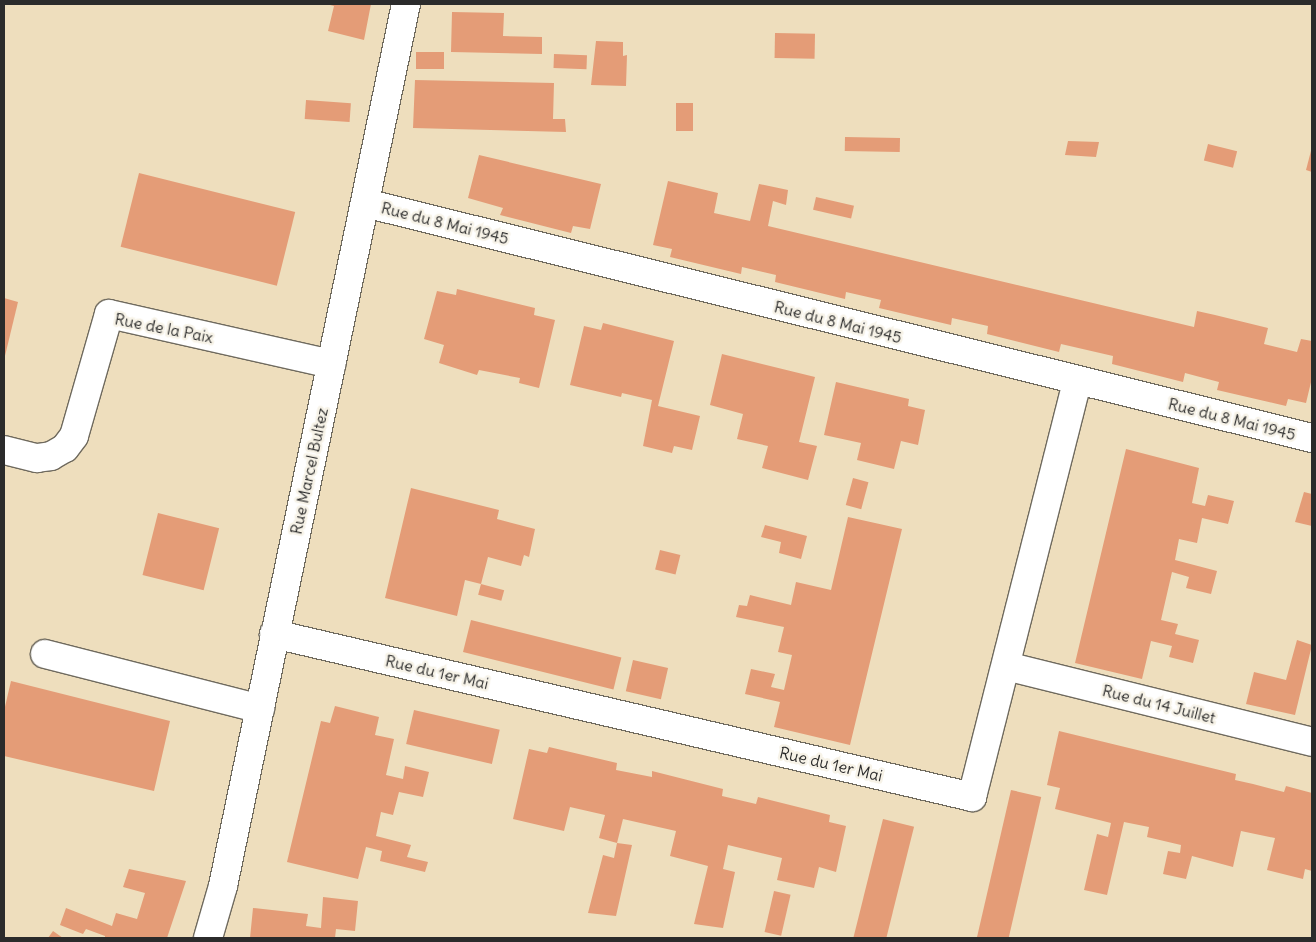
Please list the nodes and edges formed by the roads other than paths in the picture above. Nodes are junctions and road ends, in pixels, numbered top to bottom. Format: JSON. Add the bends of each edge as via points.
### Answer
{"nodes":[{"id":1,"x":406,"y":4,"type":"edge"},
{"id":2,"x":365,"y":203,"type":"junction"},
{"id":3,"x":331,"y":364,"type":"junction"},
{"id":4,"x":1077,"y":381,"type":"junction"},
{"id":5,"x":1312,"y":438,"type":"edge"},
{"id":6,"x":4,"y":450,"type":"edge"},
{"id":7,"x":274,"y":634,"type":"junction"},
{"id":8,"x":45,"y":654,"type":"dead end"},
{"id":9,"x":1006,"y":666,"type":"junction"},
{"id":10,"x":260,"y":709,"type":"junction"},
{"id":11,"x":1312,"y":742,"type":"edge"},
{"id":12,"x":208,"y":938,"type":"edge"}],
"edges":[{"from":1,"to":2,"type":"street","name":"Rue Marcel Bultez"},
{"from":2,"to":3,"type":"street","name":"Rue Marcel Bultez"},
{"from":2,"to":4,"type":"street","name":"Rue du 8 Mai 1945"},
{"from":3,"to":6,"type":"street","name":"Rue de la Paix","via":[[109,314],[74,436],[65,448],[50,456],[36,458]]},
{"from":3,"to":7,"type":"street","name":"Rue Marcel Bultez"},
{"from":4,"to":5,"type":"street","name":"Rue du 8 Mai 1945"},
{"from":4,"to":9,"type":"street","name":"Rue du 1er Mai"},
{"from":7,"to":9,"type":"street","name":"Rue du 1er Mai","via":[[972,797]]},
{"from":7,"to":10,"type":"street","name":"Rue Marcel Bultez"},
{"from":8,"to":10,"type":"street"},
{"from":9,"to":11,"type":"street","name":"Rue du 14 Juillet"},
{"from":10,"to":12,"type":"street","name":"Rue Marcel Bultez","via":[[223,886]]}]}
